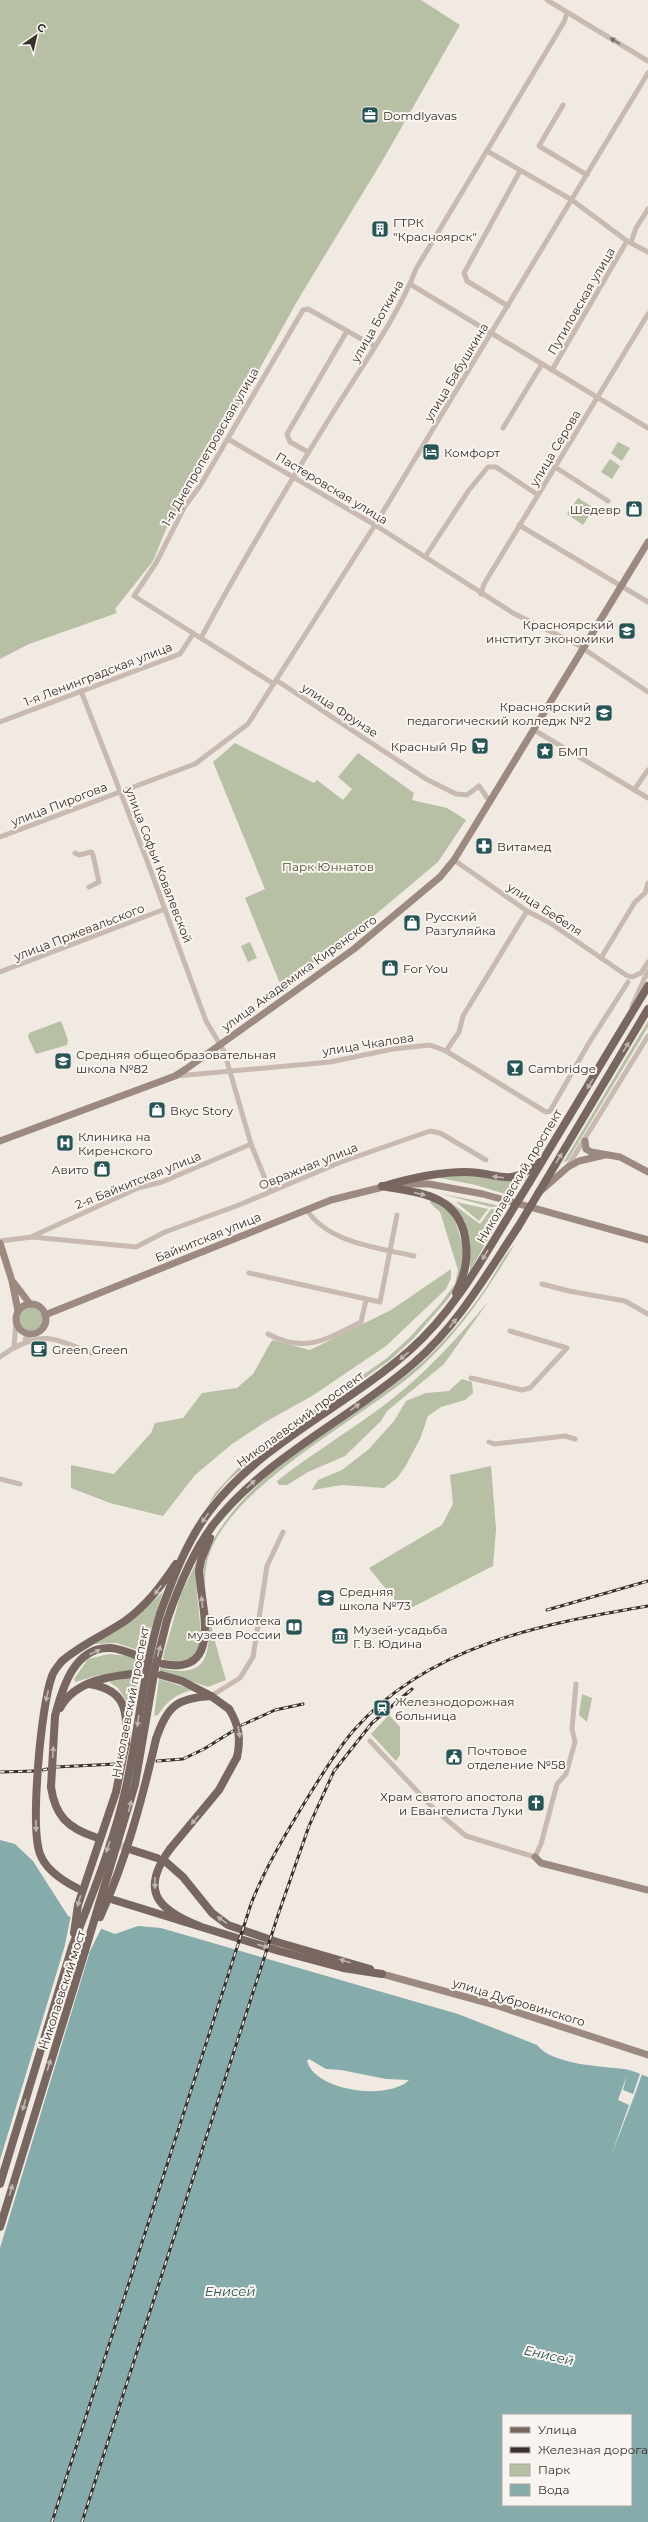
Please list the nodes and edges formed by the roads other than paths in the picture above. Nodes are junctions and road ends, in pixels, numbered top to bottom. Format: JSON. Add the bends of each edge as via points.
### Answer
{"nodes":[{"id":1,"x":547,"y":0,"type":"edge"},
{"id":2,"x":567,"y":13,"type":"junction"},
{"id":3,"x":648,"y":61,"type":"edge"},
{"id":4,"x":648,"y":73,"type":"edge"},
{"id":5,"x":563,"y":105,"type":"dead end"},
{"id":6,"x":487,"y":151,"type":"junction"},
{"id":7,"x":520,"y":171,"type":"junction"},
{"id":8,"x":587,"y":175,"type":"junction"},
{"id":9,"x":572,"y":200,"type":"junction"},
{"id":10,"x":648,"y":209,"type":"edge"},
{"id":11,"x":629,"y":242,"type":"junction"},
{"id":12,"x":648,"y":252,"type":"edge"},
{"id":13,"x":410,"y":284,"type":"junction"},
{"id":14,"x":508,"y":306,"type":"junction"},
{"id":15,"x":648,"y":314,"type":"edge"},
{"id":16,"x":347,"y":331,"type":"junction"},
{"id":17,"x":492,"y":332,"type":"junction"},
{"id":18,"x":374,"y":346,"type":"junction"},
{"id":19,"x":542,"y":364,"type":"junction"},
{"id":20,"x":552,"y":370,"type":"junction"},
{"id":21,"x":597,"y":398,"type":"junction"},
{"id":22,"x":503,"y":428,"type":"dead end"},
{"id":23,"x":648,"y":428,"type":"edge"},
{"id":24,"x":228,"y":439,"type":"junction"},
{"id":25,"x":308,"y":452,"type":"junction"},
{"id":26,"x":555,"y":467,"type":"junction"},
{"id":27,"x":295,"y":477,"type":"junction"},
{"id":28,"x":538,"y":495,"type":"junction"},
{"id":29,"x":608,"y":500,"type":"dead end"},
{"id":30,"x":374,"y":525,"type":"junction"},
{"id":31,"x":519,"y":525,"type":"junction"},
{"id":32,"x":648,"y":542,"type":"edge"},
{"id":33,"x":425,"y":557,"type":"junction"},
{"id":34,"x":622,"y":586,"type":"junction"},
{"id":35,"x":481,"y":594,"type":"junction"},
{"id":36,"x":648,"y":602,"type":"edge"},
{"id":37,"x":193,"y":634,"type":"junction"},
{"id":38,"x":201,"y":638,"type":"junction"},
{"id":39,"x":583,"y":650,"type":"junction"},
{"id":40,"x":275,"y":682,"type":"junction"},
{"id":41,"x":81,"y":691,"type":"junction"},
{"id":42,"x":648,"y":692,"type":"edge"},
{"id":43,"x":0,"y":722,"type":"edge"},
{"id":44,"x":534,"y":730,"type":"junction"},
{"id":45,"x":648,"y":770,"type":"edge"},
{"id":46,"x":634,"y":790,"type":"junction"},
{"id":47,"x":121,"y":791,"type":"junction"},
{"id":48,"x":648,"y":798,"type":"edge"},
{"id":49,"x":490,"y":802,"type":"junction"},
{"id":50,"x":0,"y":837,"type":"edge"},
{"id":51,"x":76,"y":853,"type":"dead end"},
{"id":52,"x":454,"y":860,"type":"junction"},
{"id":53,"x":648,"y":883,"type":"edge"},
{"id":54,"x":89,"y":887,"type":"dead end"},
{"id":55,"x":646,"y":894,"type":"edge"},
{"id":56,"x":166,"y":909,"type":"junction"},
{"id":57,"x":527,"y":911,"type":"junction"},
{"id":58,"x":601,"y":958,"type":"junction"},
{"id":59,"x":648,"y":962,"type":"edge"},
{"id":60,"x":648,"y":971,"type":"edge"},
{"id":61,"x":0,"y":972,"type":"edge"},
{"id":62,"x":628,"y":982,"type":"dead end"},
{"id":63,"x":648,"y":986,"type":"edge"},
{"id":64,"x":648,"y":1009,"type":"edge"},
{"id":65,"x":624,"y":1027,"type":"junction"},
{"id":66,"x":648,"y":1036,"type":"edge"},
{"id":67,"x":221,"y":1044,"type":"junction"},
{"id":68,"x":446,"y":1051,"type":"junction"},
{"id":69,"x":230,"y":1070,"type":"junction"},
{"id":70,"x":175,"y":1076,"type":"junction"},
{"id":71,"x":585,"y":1141,"type":"junction"},
{"id":72,"x":0,"y":1142,"type":"edge"},
{"id":73,"x":251,"y":1144,"type":"junction"},
{"id":74,"x":605,"y":1155,"type":"junction"},
{"id":75,"x":545,"y":1158,"type":"junction"},
{"id":76,"x":486,"y":1160,"type":"dead end"},
{"id":77,"x":568,"y":1167,"type":"junction"},
{"id":78,"x":648,"y":1172,"type":"edge"},
{"id":79,"x":382,"y":1186,"type":"junction"},
{"id":80,"x":270,"y":1191,"type":"junction"},
{"id":81,"x":539,"y":1192,"type":"junction"},
{"id":82,"x":307,"y":1210,"type":"junction"},
{"id":83,"x":397,"y":1215,"type":"dead end"},
{"id":84,"x":32,"y":1237,"type":"junction"},
{"id":85,"x":648,"y":1239,"type":"edge"},
{"id":86,"x":0,"y":1242,"type":"edge"},
{"id":87,"x":390,"y":1251,"type":"junction"},
{"id":88,"x":414,"y":1256,"type":"dead end"},
{"id":89,"x":249,"y":1273,"type":"dead end"},
{"id":90,"x":12,"y":1281,"type":"junction"},
{"id":91,"x":542,"y":1284,"type":"dead end"},
{"id":92,"x":366,"y":1300,"type":"junction"},
{"id":93,"x":30,"y":1304,"type":"junction"},
{"id":94,"x":449,"y":1306,"type":"junction"},
{"id":95,"x":18,"y":1311,"type":"junction"},
{"id":96,"x":648,"y":1314,"type":"edge"},
{"id":97,"x":45,"y":1315,"type":"junction"},
{"id":98,"x":16,"y":1321,"type":"junction"},
{"id":99,"x":510,"y":1331,"type":"dead end"},
{"id":100,"x":32,"y":1333,"type":"junction"},
{"id":101,"x":268,"y":1334,"type":"dead end"},
{"id":102,"x":14,"y":1348,"type":"junction"},
{"id":103,"x":92,"y":1353,"type":"dead end"},
{"id":104,"x":0,"y":1357,"type":"edge"},
{"id":105,"x":471,"y":1378,"type":"dead end"},
{"id":106,"x":575,"y":1439,"type":"dead end"},
{"id":107,"x":489,"y":1442,"type":"dead end"},
{"id":108,"x":0,"y":1480,"type":"edge"},
{"id":109,"x":20,"y":1484,"type":"dead end"},
{"id":110,"x":224,"y":1512,"type":"junction"},
{"id":111,"x":284,"y":1532,"type":"dead end"},
{"id":112,"x":188,"y":1546,"type":"junction"},
{"id":113,"x":143,"y":1658,"type":"dead end"},
{"id":114,"x":163,"y":1664,"type":"dead end"},
{"id":115,"x":140,"y":1673,"type":"dead end"},
{"id":116,"x":161,"y":1675,"type":"dead end"},
{"id":117,"x":89,"y":1684,"type":"junction"},
{"id":118,"x":576,"y":1684,"type":"dead end"},
{"id":119,"x":211,"y":1696,"type":"junction"},
{"id":120,"x":55,"y":1716,"type":"junction"},
{"id":121,"x":370,"y":1741,"type":"dead end"},
{"id":122,"x":95,"y":1837,"type":"tunnel mouth"},
{"id":123,"x":132,"y":1850,"type":"tunnel mouth"},
{"id":124,"x":535,"y":1857,"type":"junction"},
{"id":125,"x":157,"y":1858,"type":"dead end"},
{"id":126,"x":166,"y":1862,"type":"dead end"},
{"id":127,"x":77,"y":1888,"type":"dead end"},
{"id":128,"x":648,"y":1890,"type":"edge"},
{"id":129,"x":114,"y":1900,"type":"dead end"},
{"id":130,"x":199,"y":1926,"type":"junction"},
{"id":131,"x":72,"y":1947,"type":"junction"},
{"id":132,"x":85,"y":1951,"type":"junction"},
{"id":133,"x":382,"y":1974,"type":"junction"},
{"id":134,"x":648,"y":2055,"type":"edge"},
{"id":135,"x":0,"y":2184,"type":"edge"},
{"id":136,"x":0,"y":2227,"type":"edge"}],
"edges":[{"from":1,"to":2,"type":"street"},
{"from":3,"to":2,"type":"street","one_way":true},
{"from":2,"to":6,"type":"street","name":"улица Боткина"},
{"from":4,"to":8,"type":"street","name":"улица Бабушкина"},
{"from":5,"to":8,"type":"street","via":[[539,146]]},
{"from":6,"to":7,"type":"street"},
{"from":6,"to":13,"type":"street","name":"улица Боткина","via":[[416,269]]},
{"from":7,"to":9,"type":"street"},
{"from":7,"to":14,"type":"street","via":[[464,273],[467,281]]},
{"from":8,"to":9,"type":"street","name":"улица Бабушкина"},
{"from":9,"to":11,"type":"street"},
{"from":9,"to":14,"type":"street","name":"улица Бабушкина"},
{"from":10,"to":11,"type":"street","name":"Путиловская улица"},
{"from":11,"to":12,"type":"street"},
{"from":11,"to":20,"type":"street","name":"Путиловская улица"},
{"from":13,"to":17,"type":"street"},
{"from":13,"to":18,"type":"street","name":"улица Боткина"},
{"from":14,"to":17,"type":"street","name":"улица Бабушкина"},
{"from":15,"to":21,"type":"street","name":"улица Серова"},
{"from":16,"to":18,"type":"street","name":"1-я Днепропетровская улица"},
{"from":16,"to":24,"type":"street","name":"1-я Днепропетровская улица","via":[[308,308],[303,310]]},
{"from":16,"to":25,"type":"street","via":[[287,434],[290,442]]},
{"from":17,"to":19,"type":"street"},
{"from":17,"to":30,"type":"street","name":"улица Бабушкина"},
{"from":18,"to":25,"type":"street","name":"улица Боткина"},
{"from":19,"to":20,"type":"street"},
{"from":19,"to":22,"type":"street"},
{"from":20,"to":21,"type":"street"},
{"from":21,"to":23,"type":"street"},
{"from":21,"to":26,"type":"street","name":"улица Серова"},
{"from":24,"to":27,"type":"street","name":"Пастеровская улица"},
{"from":24,"to":37,"type":"street","name":"1-я Днепропетровская улица","via":[[185,506],[156,563],[134,596]]},
{"from":25,"to":27,"type":"street","name":"улица Боткина"},
{"from":26,"to":28,"type":"street","name":"улица Серова"},
{"from":26,"to":29,"type":"street"},
{"from":27,"to":30,"type":"street","name":"Пастеровская улица"},
{"from":27,"to":38,"type":"street","name":"улица Боткина"},
{"from":28,"to":31,"type":"street","name":"улица Серова"},
{"from":28,"to":33,"type":"street","via":[[496,467],[488,467],[469,490]]},
{"from":30,"to":33,"type":"street","name":"Пастеровская улица"},
{"from":30,"to":40,"type":"street","name":"улица Бабушкина"},
{"from":31,"to":34,"type":"street"},
{"from":31,"to":35,"type":"street","name":"улица Серова","via":[[484,584]]},
{"from":32,"to":34,"type":"main road","name":"улица Академика Киренского"},
{"from":33,"to":35,"type":"street","name":"Пастеровская улица"},
{"from":34,"to":36,"type":"street"},
{"from":34,"to":39,"type":"main road","name":"улица Академика Киренского"},
{"from":35,"to":39,"type":"street","name":"Пастеровская улица"},
{"from":37,"to":38,"type":"street","name":"1-я Днепропетровская улица"},
{"from":37,"to":41,"type":"street","name":"1-я Ленинградская улица","via":[[180,654]]},
{"from":38,"to":40,"type":"street","name":"улица Фрунзе"},
{"from":39,"to":42,"type":"street","name":"Пастеровская улица"},
{"from":39,"to":44,"type":"main road","name":"улица Академика Киренского"},
{"from":40,"to":47,"type":"street","name":"улица Пирогова","via":[[248,724],[195,764]]},
{"from":40,"to":49,"type":"street","name":"улица Фрунзе","via":[[426,779],[456,794],[467,795],[479,786]]},
{"from":41,"to":43,"type":"street","name":"1-я Ленинградская улица"},
{"from":41,"to":47,"type":"street","name":"улица Софьи Ковалевской"},
{"from":44,"to":46,"type":"street"},
{"from":44,"to":49,"type":"main road","name":"улица Академика Киренского"},
{"from":45,"to":46,"type":"street"},
{"from":46,"to":48,"type":"street"},
{"from":47,"to":50,"type":"street","name":"улица Пирогова"},
{"from":47,"to":56,"type":"street","name":"улица Софьи Ковалевской"},
{"from":49,"to":52,"type":"main road","name":"улица Академика Киренского"},
{"from":51,"to":54,"type":"street","via":[[79,855],[91,852],[93,855],[98,882]]},
{"from":52,"to":57,"type":"street","name":"улица Бебеля"},
{"from":52,"to":67,"type":"main road","name":"улица Академика Киренского","via":[[440,877],[354,949]]},
{"from":53,"to":55,"type":"street"},
{"from":55,"to":58,"type":"street","via":[[635,902]]},
{"from":56,"to":61,"type":"street","name":"улица Пржевальского"},
{"from":56,"to":67,"type":"street","name":"улица Софьи Ковалевской","via":[[206,1021]]},
{"from":57,"to":58,"type":"street","name":"улица Бебеля","via":[[550,923]]},
{"from":57,"to":68,"type":"street","via":[[463,1016],[459,1032]]},
{"from":58,"to":59,"type":"street","name":"улица Бебеля","via":[[632,977],[641,973]]},
{"from":60,"to":65,"type":"street"},
{"from":62,"to":68,"type":"street","name":"улица Чкалова","via":[[589,1042],[550,1110],[543,1112]]},
{"from":63,"to":65,"type":"main road","name":"Николаевский проспект"},
{"from":81,"to":64,"type":"main road","name":"Николаевский проспект","one_way":true},
{"from":65,"to":75,"type":"main road","name":"Николаевский проспект","one_way":true},
{"from":66,"to":71,"type":"street"},
{"from":67,"to":69,"type":"street"},
{"from":67,"to":70,"type":"main road","name":"улица Академика Киренского"},
{"from":68,"to":69,"type":"street","name":"улица Чкалова","via":[[430,1045],[393,1049],[330,1062]]},
{"from":69,"to":70,"type":"street","name":"улица Чкалова"},
{"from":69,"to":73,"type":"street"},
{"from":70,"to":72,"type":"main road","name":"улица Академика Киренского"},
{"from":71,"to":74,"type":"main road","via":[[586,1149]]},
{"from":71,"to":77,"type":"street"},
{"from":73,"to":80,"type":"street"},
{"from":73,"to":84,"type":"street","name":"2-я Байкитская улица","via":[[162,1182],[138,1188]]},
{"from":74,"to":77,"type":"main road","via":[[579,1161]]},
{"from":74,"to":78,"type":"main road","via":[[620,1157]]},
{"from":75,"to":79,"type":"main road","one_way":true,"via":[[514,1177],[493,1177],[466,1172],[429,1174]]},
{"from":75,"to":94,"type":"main road","name":"Николаевский проспект","one_way":true,"bridge":true,"via":[[474,1275]]},
{"from":76,"to":80,"type":"street","name":"Овражная улица","via":[[440,1133],[430,1131],[341,1162]]},
{"from":77,"to":81,"type":"main road"},
{"from":79,"to":82,"type":"main road","name":"Байкитская улица"},
{"from":79,"to":85,"type":"main road","name":"Байкитская улица","via":[[406,1183],[449,1187],[509,1200]]},
{"from":79,"to":94,"type":"main road","one_way":true,"via":[[434,1198],[448,1205],[461,1220],[467,1248],[466,1270]]},
{"from":80,"to":84,"type":"street","name":"Овражная улица","via":[[165,1232],[136,1247]]},
{"from":110,"to":81,"type":"main road","name":"Николаевский проспект","one_way":true,"bridge":true,"via":[[264,1472],[384,1387],[425,1353],[465,1308]]},
{"from":82,"to":87,"type":"street","via":[[312,1218],[335,1234],[356,1243]]},
{"from":82,"to":97,"type":"main road","name":"Байкитская улица"},
{"from":83,"to":87,"type":"street"},
{"from":84,"to":86,"type":"street"},
{"from":86,"to":90,"type":"main road"},
{"from":87,"to":88,"type":"street"},
{"from":87,"to":92,"type":"street","via":[[380,1302]]},
{"from":89,"to":92,"type":"street"},
{"from":90,"to":93,"type":"main road"},
{"from":90,"to":95,"type":"main road"},
{"from":91,"to":96,"type":"street","via":[[626,1301]]},
{"from":92,"to":101,"type":"street","via":[[361,1322],[324,1341],[307,1345],[281,1341]]},
{"from":93,"to":95,"type":"main road"},
{"from":93,"to":97,"type":"main road","via":[[38,1306]]},
{"from":94,"to":112,"type":"main road","name":"Николаевский проспект","one_way":true,"via":[[422,1339],[387,1370],[272,1451],[239,1478],[212,1508]]},
{"from":95,"to":98,"type":"main road"},
{"from":97,"to":100,"type":"main road","via":[[42,1328]]},
{"from":98,"to":100,"type":"main road","via":[[24,1332]]},
{"from":98,"to":102,"type":"street"},
{"from":99,"to":105,"type":"street","via":[[567,1348],[530,1388],[522,1390]]},
{"from":100,"to":102,"type":"street"},
{"from":102,"to":103,"type":"street","via":[[32,1338],[42,1337],[52,1338]]},
{"from":102,"to":104,"type":"street"},
{"from":106,"to":107,"type":"street","via":[[565,1436],[494,1444]]},
{"from":108,"to":109,"type":"street"},
{"from":114,"to":110,"type":"main road","one_way":true,"via":[[174,1666],[190,1663],[198,1657],[205,1646],[200,1584],[201,1560]]},
{"from":132,"to":110,"type":"main road","name":"Николаевский проспект","one_way":true,"bridge":true,"via":[[134,1790],[155,1668],[167,1620],[189,1566],[207,1533]]},
{"from":111,"to":119,"type":"street","via":[[267,1566],[254,1657],[240,1678]]},
{"from":112,"to":127,"type":"main road","one_way":true,"bridge":true,"via":[[150,1600],[124,1621],[79,1647],[62,1661],[52,1674],[45,1701],[35,1830],[41,1855],[52,1871]]},
{"from":112,"to":131,"type":"main road","name":"Николаевский проспект","one_way":true,"bridge":true,"via":[[160,1614],[147,1664],[126,1787],[108,1849]]},
{"from":120,"to":113,"type":"main road","one_way":true,"via":[[67,1678],[82,1659],[101,1649],[119,1650]]},
{"from":115,"to":117,"type":"main road"},
{"from":116,"to":119,"type":"main road","via":[[182,1681]]},
{"from":117,"to":120,"type":"main road","via":[[69,1695]]},
{"from":117,"to":131,"type":"main road","name":"Николаевский мост","one_way":true,"bridge":true,"via":[[101,1686],[120,1698],[125,1710],[126,1743],[116,1792],[78,1905]]},
{"from":118,"to":124,"type":"street","via":[[572,1729],[575,1742],[566,1774],[557,1784]]},
{"from":119,"to":130,"type":"main road","one_way":true,"bridge":true,"via":[[229,1710],[239,1730],[240,1744],[237,1757],[219,1790],[170,1849],[155,1873],[153,1885],[166,1910]]},
{"from":119,"to":132,"type":"main road","name":"Николаевский мост","bridge":true,"via":[[194,1697],[177,1703],[162,1722],[138,1817],[113,1888]]},
{"from":122,"to":120,"type":"main road","one_way":true,"bridge":true,"via":[[64,1822],[53,1802],[51,1787]]},
{"from":121,"to":124,"type":"street","via":[[434,1809],[466,1836]]},
{"from":123,"to":125,"type":"main road"},
{"from":124,"to":128,"type":"main road","via":[[541,1863]]},
{"from":133,"to":126,"type":"main road","one_way":true,"via":[[228,1925],[212,1913],[183,1877]]},
{"from":129,"to":130,"type":"main road","bridge":true},
{"from":130,"to":133,"type":"main road","one_way":true,"via":[[344,1968]]},
{"from":131,"to":135,"type":"main road","name":"Николаевский мост","one_way":true},
{"from":136,"to":132,"type":"main road","name":"Николаевский мост","one_way":true},
{"from":133,"to":134,"type":"main road","name":"улица Дубровинского","via":[[488,2003]]}]}
